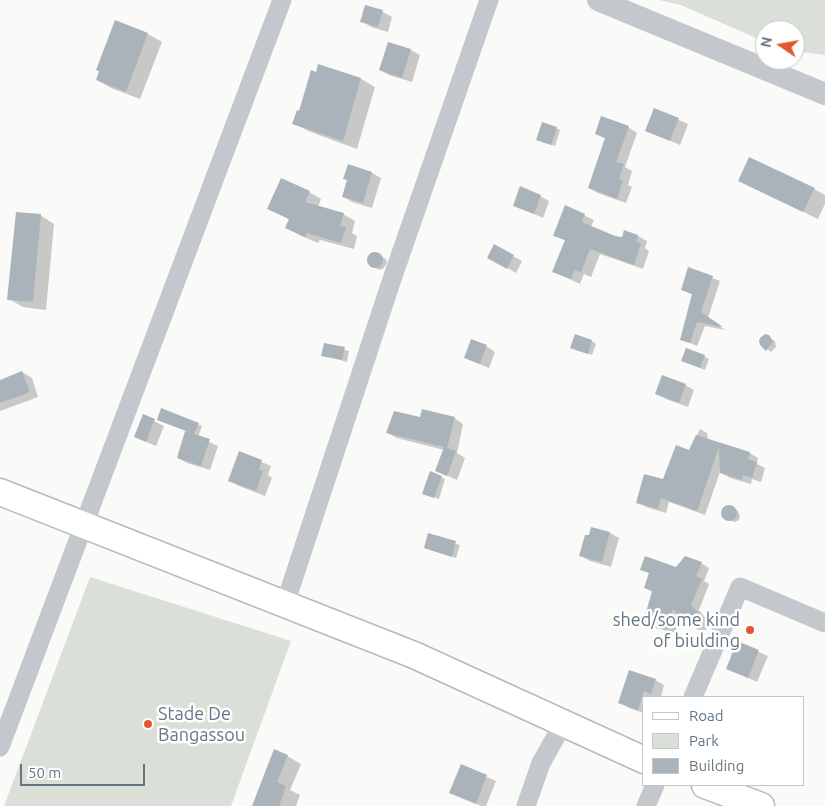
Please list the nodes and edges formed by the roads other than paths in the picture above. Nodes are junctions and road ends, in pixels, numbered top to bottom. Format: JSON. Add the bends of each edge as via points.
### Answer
{"nodes":[{"id":1,"x":282,"y":0,"type":"edge"},
{"id":2,"x":489,"y":0,"type":"edge"},
{"id":3,"x":598,"y":0,"type":"edge"},
{"id":4,"x":825,"y":94,"type":"edge"},
{"id":5,"x":0,"y":492,"type":"edge"},
{"id":6,"x":84,"y":526,"type":"junction"},
{"id":7,"x":284,"y":604,"type":"junction"},
{"id":8,"x":825,"y":623,"type":"edge"},
{"id":9,"x":693,"y":696,"type":"edge"},
{"id":10,"x":563,"y":724,"type":"junction"},
{"id":11,"x":0,"y":747,"type":"edge"},
{"id":12,"x":642,"y":759,"type":"edge"},
{"id":13,"x":656,"y":786,"type":"edge"},
{"id":14,"x":708,"y":786,"type":"edge"},
{"id":15,"x":526,"y":806,"type":"edge"},
{"id":16,"x":646,"y":806,"type":"edge"},
{"id":17,"x":761,"y":806,"type":"edge"}],
"edges":[{"from":1,"to":6,"type":"street"},
{"from":2,"to":7,"type":"street"},
{"from":3,"to":4,"type":"street"},
{"from":5,"to":6,"type":"main road"},
{"from":6,"to":7,"type":"main road"},
{"from":6,"to":11,"type":"street"},
{"from":7,"to":10,"type":"main road","via":[[414,655]]},
{"from":8,"to":9,"type":"street","via":[[740,587]]},
{"from":10,"to":12,"type":"main road"},
{"from":10,"to":15,"type":"street","via":[[541,763]]},
{"from":13,"to":16,"type":"street"},
{"from":14,"to":17,"type":"main road"}]}
